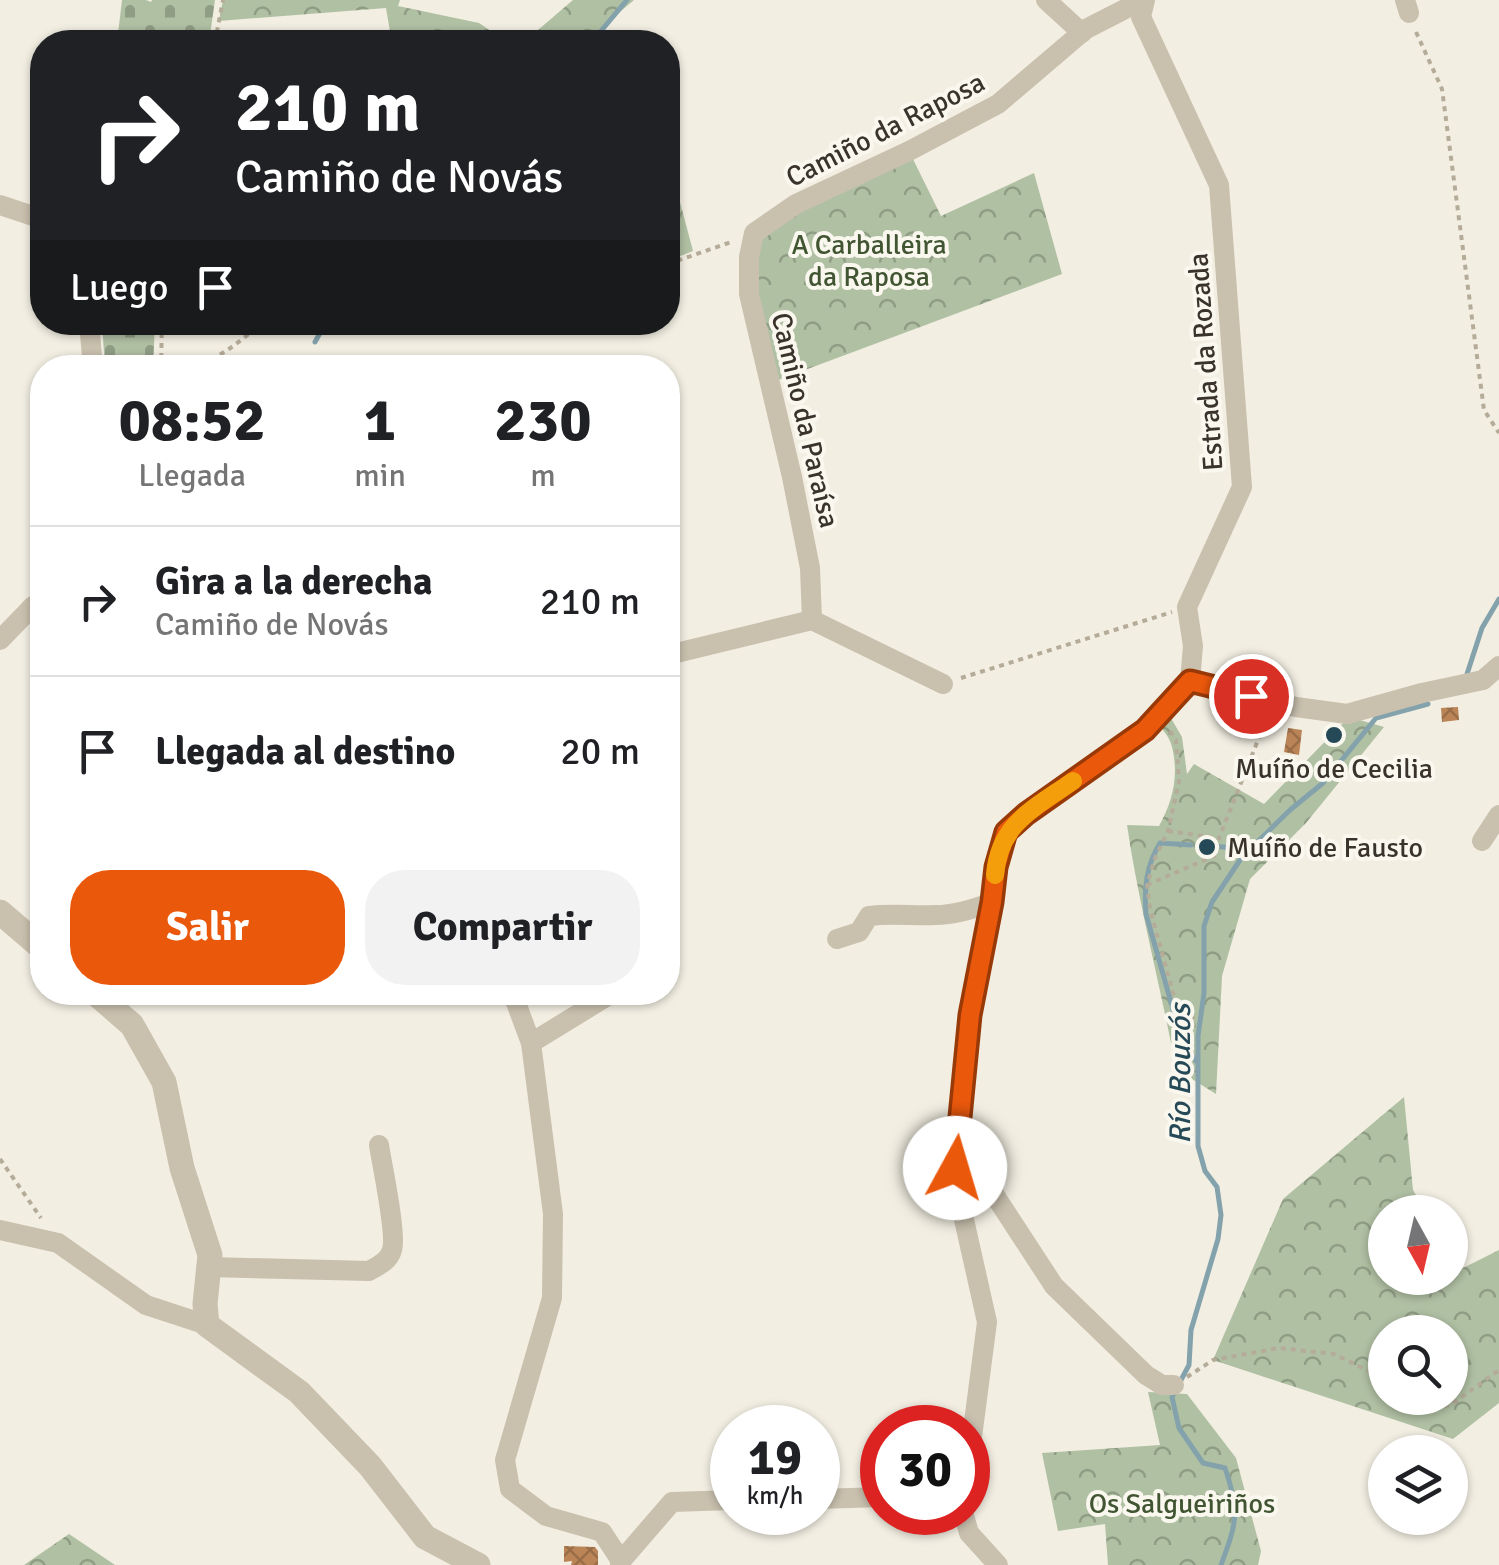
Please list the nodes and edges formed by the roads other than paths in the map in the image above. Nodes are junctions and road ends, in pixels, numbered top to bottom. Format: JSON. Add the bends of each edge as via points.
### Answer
{"nodes":[{"id":1,"x":1046,"y":0,"type":"edge"},
{"id":2,"x":1134,"y":0,"type":"edge"},
{"id":3,"x":1146,"y":0,"type":"edge"},
{"id":4,"x":1082,"y":32,"type":"junction"},
{"id":5,"x":0,"y":204,"type":"edge"},
{"id":6,"x":30,"y":215,"type":"edge"},
{"id":7,"x":754,"y":233,"type":"joint"},
{"id":8,"x":30,"y":609,"type":"edge"},
{"id":9,"x":812,"y":620,"type":"junction"},
{"id":10,"x":0,"y":640,"type":"edge"},
{"id":11,"x":680,"y":652,"type":"edge"},
{"id":12,"x":1499,"y":666,"type":"edge"},
{"id":13,"x":1190,"y":681,"type":"junction"},
{"id":14,"x":942,"y":684,"type":"road end"},
{"id":15,"x":1499,"y":815,"type":"edge"},
{"id":16,"x":1482,"y":841,"type":"dead end"},
{"id":17,"x":992,"y":902,"type":"junction"},
{"id":18,"x":0,"y":912,"type":"edge"},
{"id":19,"x":30,"y":938,"type":"edge"},
{"id":20,"x":837,"y":939,"type":"dead end"},
{"id":21,"x":109,"y":1005,"type":"edge"},
{"id":22,"x":517,"y":1005,"type":"edge"},
{"id":23,"x":592,"y":1005,"type":"edge"},
{"id":24,"x":531,"y":1042,"type":"junction"},
{"id":25,"x":379,"y":1145,"type":"dead end"},
{"id":26,"x":955,"y":1168,"type":"junction"},
{"id":27,"x":0,"y":1230,"type":"edge"},
{"id":28,"x":209,"y":1267,"type":"junction"},
{"id":29,"x":207,"y":1325,"type":"junction"},
{"id":30,"x":1180,"y":1381,"type":"road end"},
{"id":31,"x":976,"y":1405,"type":"edge"},
{"id":32,"x":710,"y":1501,"type":"edge"},
{"id":33,"x":971,"y":1535,"type":"edge"},
{"id":34,"x":620,"y":1563,"type":"edge"},
{"id":35,"x":478,"y":1565,"type":"edge"},
{"id":36,"x":998,"y":1565,"type":"edge"}],
"edges":[{"from":1,"to":4,"type":"street"},
{"from":2,"to":4,"type":"street","name":"Camiño da Raposa"},
{"from":3,"to":13,"type":"street","name":"Estrada da Rozada","via":[[1141,18],[1219,184],[1242,487],[1187,607]]},
{"from":4,"to":7,"type":"street","name":"Camiño da Raposa","via":[[998,104],[796,204]]},
{"from":5,"to":6,"type":"street"},
{"from":7,"to":9,"type":"street","name":"Camiño da Paraísa","via":[[749,294],[810,568]]},
{"from":8,"to":10,"type":"street"},
{"from":9,"to":11,"type":"street"},
{"from":9,"to":14,"type":"street"},
{"from":12,"to":13,"type":"street","via":[[1483,680],[1347,714]]},
{"from":13,"to":17,"type":"street","via":[[1145,730],[1006,832]]},
{"from":15,"to":16,"type":"street"},
{"from":17,"to":20,"type":"street","via":[[937,916],[869,916],[859,932]]},
{"from":17,"to":26,"type":"street","via":[[970,1015]]},
{"from":18,"to":19,"type":"street"},
{"from":21,"to":28,"type":"street","via":[[132,1026],[164,1082]]},
{"from":22,"to":24,"type":"street"},
{"from":23,"to":24,"type":"street"},
{"from":24,"to":34,"type":"street","via":[[553,1214],[552,1298],[505,1460],[510,1489],[546,1516],[602,1532]]},
{"from":25,"to":28,"type":"street","via":[[393,1237],[382,1264],[369,1271]]},
{"from":26,"to":30,"type":"street","via":[[990,1188],[1054,1286],[1146,1375],[1162,1385]]},
{"from":26,"to":31,"type":"street","via":[[987,1322]]},
{"from":27,"to":29,"type":"street","via":[[58,1243],[146,1305]]},
{"from":28,"to":29,"type":"street"},
{"from":29,"to":35,"type":"street","via":[[299,1392],[425,1536]]},
{"from":32,"to":34,"type":"street","via":[[672,1502]]},
{"from":33,"to":36,"type":"street"}]}
